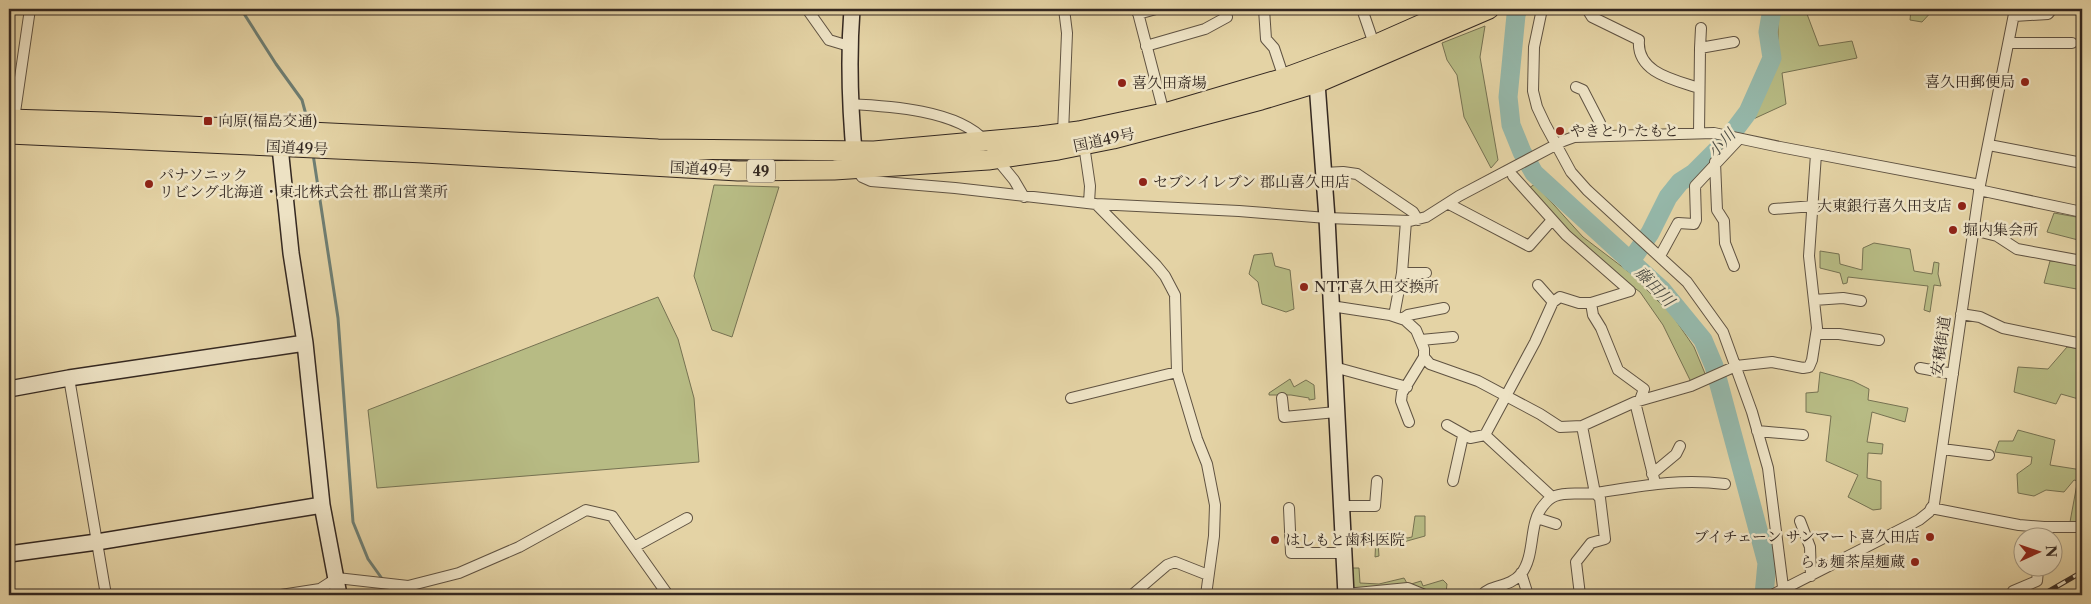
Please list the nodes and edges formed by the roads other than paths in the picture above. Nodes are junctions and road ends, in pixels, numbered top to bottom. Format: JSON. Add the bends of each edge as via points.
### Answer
{"nodes":[{"id":1,"x":30,"y":9,"type":"edge"},
{"id":2,"x":807,"y":9,"type":"edge"},
{"id":3,"x":852,"y":9,"type":"edge"},
{"id":4,"x":1064,"y":9,"type":"edge"},
{"id":5,"x":1156,"y":9,"type":"edge"},
{"id":6,"x":1264,"y":9,"type":"edge"},
{"id":7,"x":1362,"y":9,"type":"edge"},
{"id":8,"x":1456,"y":9,"type":"edge"},
{"id":9,"x":1489,"y":9,"type":"edge"},
{"id":10,"x":1542,"y":9,"type":"edge"},
{"id":11,"x":1587,"y":9,"type":"edge"},
{"id":12,"x":2052,"y":9,"type":"edge"},
{"id":13,"x":1138,"y":11,"type":"edge"},
{"id":14,"x":2015,"y":12,"type":"edge"},
{"id":15,"x":1227,"y":18,"type":"dead end"},
{"id":16,"x":1701,"y":28,"type":"dead end"},
{"id":17,"x":1734,"y":42,"type":"dead end"},
{"id":18,"x":2009,"y":43,"type":"junction"},
{"id":19,"x":2072,"y":43,"type":"dead end"},
{"id":20,"x":1374,"y":44,"type":"junction"},
{"id":21,"x":849,"y":46,"type":"junction"},
{"id":22,"x":1146,"y":46,"type":"junction"},
{"id":23,"x":1700,"y":48,"type":"junction"},
{"id":24,"x":1315,"y":75,"type":"junction"},
{"id":25,"x":1284,"y":78,"type":"junction"},
{"id":26,"x":1576,"y":87,"type":"dead end"},
{"id":27,"x":1700,"y":88,"type":"junction"},
{"id":28,"x":849,"y":104,"type":"junction"},
{"id":29,"x":1165,"y":119,"type":"junction"},
{"id":30,"x":10,"y":124,"type":"edge"},
{"id":31,"x":1063,"y":133,"type":"junction"},
{"id":32,"x":1699,"y":133,"type":"junction"},
{"id":33,"x":1601,"y":136,"type":"junction"},
{"id":34,"x":1732,"y":137,"type":"junction"},
{"id":35,"x":985,"y":141,"type":"junction"},
{"id":36,"x":1558,"y":144,"type":"junction"},
{"id":37,"x":1084,"y":145,"type":"junction"},
{"id":38,"x":1989,"y":145,"type":"junction"},
{"id":39,"x":280,"y":147,"type":"junction"},
{"id":40,"x":1816,"y":154,"type":"junction"},
{"id":41,"x":996,"y":158,"type":"junction"},
{"id":42,"x":855,"y":160,"type":"junction"},
{"id":43,"x":1715,"y":162,"type":"junction"},
{"id":44,"x":2082,"y":163,"type":"edge"},
{"id":45,"x":1323,"y":173,"type":"junction"},
{"id":46,"x":1511,"y":174,"type":"junction"},
{"id":47,"x":1980,"y":188,"type":"junction"},
{"id":48,"x":1024,"y":197,"type":"junction"},
{"id":49,"x":1092,"y":204,"type":"junction"},
{"id":50,"x":1449,"y":204,"type":"junction"},
{"id":51,"x":1814,"y":206,"type":"junction"},
{"id":52,"x":1774,"y":209,"type":"dead end"},
{"id":53,"x":2082,"y":212,"type":"edge"},
{"id":54,"x":1326,"y":218,"type":"junction"},
{"id":55,"x":1418,"y":220,"type":"junction"},
{"id":56,"x":1552,"y":220,"type":"junction"},
{"id":57,"x":1406,"y":221,"type":"junction"},
{"id":58,"x":1973,"y":230,"type":"junction"},
{"id":59,"x":1660,"y":256,"type":"junction"},
{"id":60,"x":2082,"y":261,"type":"edge"},
{"id":61,"x":1734,"y":266,"type":"dead end"},
{"id":62,"x":1402,"y":272,"type":"junction"},
{"id":63,"x":1426,"y":274,"type":"dead end"},
{"id":64,"x":1538,"y":285,"type":"dead end"},
{"id":65,"x":1814,"y":300,"type":"junction"},
{"id":66,"x":1861,"y":301,"type":"dead end"},
{"id":67,"x":1553,"y":302,"type":"junction"},
{"id":68,"x":1591,"y":303,"type":"junction"},
{"id":69,"x":1331,"y":306,"type":"junction"},
{"id":70,"x":1444,"y":308,"type":"dead end"},
{"id":71,"x":1961,"y":314,"type":"junction"},
{"id":72,"x":1398,"y":318,"type":"junction"},
{"id":73,"x":1816,"y":334,"type":"junction"},
{"id":74,"x":1453,"y":337,"type":"dead end"},
{"id":75,"x":1421,"y":340,"type":"junction"},
{"id":76,"x":1879,"y":340,"type":"dead end"},
{"id":77,"x":305,"y":343,"type":"junction"},
{"id":78,"x":2082,"y":344,"type":"edge"},
{"id":79,"x":1424,"y":357,"type":"junction"},
{"id":80,"x":1736,"y":366,"type":"junction"},
{"id":81,"x":1334,"y":367,"type":"junction"},
{"id":82,"x":1920,"y":368,"type":"dead end"},
{"id":83,"x":1177,"y":372,"type":"junction"},
{"id":84,"x":1952,"y":374,"type":"junction"},
{"id":85,"x":70,"y":378,"type":"junction"},
{"id":86,"x":1407,"y":387,"type":"junction"},
{"id":87,"x":9,"y":389,"type":"edge"},
{"id":88,"x":1506,"y":396,"type":"junction"},
{"id":89,"x":1072,"y":398,"type":"dead end"},
{"id":90,"x":1282,"y":398,"type":"dead end"},
{"id":91,"x":1638,"y":401,"type":"junction"},
{"id":92,"x":1336,"y":412,"type":"junction"},
{"id":93,"x":1409,"y":422,"type":"dead end"},
{"id":94,"x":1447,"y":425,"type":"dead end"},
{"id":95,"x":1582,"y":426,"type":"junction"},
{"id":96,"x":1757,"y":431,"type":"junction"},
{"id":97,"x":1485,"y":435,"type":"junction"},
{"id":98,"x":1803,"y":435,"type":"dead end"},
{"id":99,"x":1463,"y":436,"type":"junction"},
{"id":100,"x":1680,"y":446,"type":"dead end"},
{"id":101,"x":1942,"y":449,"type":"junction"},
{"id":102,"x":1989,"y":454,"type":"dead end"},
{"id":103,"x":1653,"y":478,"type":"junction"},
{"id":104,"x":1377,"y":481,"type":"dead end"},
{"id":105,"x":1453,"y":481,"type":"dead end"},
{"id":106,"x":1725,"y":484,"type":"dead end"},
{"id":107,"x":1595,"y":493,"type":"junction"},
{"id":108,"x":1552,"y":497,"type":"junction"},
{"id":109,"x":322,"y":505,"type":"junction"},
{"id":110,"x":1341,"y":506,"type":"junction"},
{"id":111,"x":1289,"y":508,"type":"dead end"},
{"id":112,"x":1931,"y":508,"type":"junction"},
{"id":113,"x":686,"y":518,"type":"dead end"},
{"id":114,"x":1537,"y":518,"type":"junction"},
{"id":115,"x":1800,"y":521,"type":"dead end"},
{"id":116,"x":1556,"y":524,"type":"dead end"},
{"id":117,"x":2023,"y":526,"type":"edge"},
{"id":118,"x":2082,"y":527,"type":"edge"},
{"id":119,"x":2064,"y":529,"type":"edge"},
{"id":120,"x":97,"y":542,"type":"junction"},
{"id":121,"x":634,"y":547,"type":"junction"},
{"id":122,"x":9,"y":554,"type":"edge"},
{"id":123,"x":1343,"y":554,"type":"junction"},
{"id":124,"x":1521,"y":573,"type":"junction"},
{"id":125,"x":1208,"y":575,"type":"junction"},
{"id":126,"x":1811,"y":576,"type":"junction"},
{"id":127,"x":2038,"y":576,"type":"edge"},
{"id":128,"x":337,"y":578,"type":"junction"},
{"id":129,"x":2013,"y":591,"type":"dead end"},
{"id":130,"x":1784,"y":593,"type":"edge"},
{"id":131,"x":106,"y":595,"type":"edge"},
{"id":132,"x":280,"y":595,"type":"edge"},
{"id":133,"x":332,"y":595,"type":"edge"},
{"id":134,"x":339,"y":595,"type":"edge"},
{"id":135,"x":346,"y":595,"type":"edge"},
{"id":136,"x":668,"y":595,"type":"edge"},
{"id":137,"x":1132,"y":595,"type":"edge"},
{"id":138,"x":1206,"y":595,"type":"edge"},
{"id":139,"x":1346,"y":595,"type":"edge"},
{"id":140,"x":1425,"y":595,"type":"edge"},
{"id":141,"x":1482,"y":595,"type":"edge"},
{"id":142,"x":1528,"y":595,"type":"edge"},
{"id":143,"x":1580,"y":595,"type":"edge"},
{"id":144,"x":1772,"y":595,"type":"edge"}],
"edges":[{"from":1,"to":30,"type":"street"},
{"from":2,"to":21,"type":"street","via":[[829,40]]},
{"from":3,"to":21,"type":"street"},
{"from":4,"to":31,"type":"street","via":[[1067,33]]},
{"from":5,"to":13,"type":"street"},
{"from":6,"to":25,"type":"street","via":[[1266,39],[1274,48]]},
{"from":7,"to":20,"type":"street"},
{"from":8,"to":20,"type":"highway","name":"国道49号","number":"49"},
{"from":9,"to":24,"type":"highway","name":"国道49号","number":"49"},
{"from":10,"to":36,"type":"street","via":[[1535,40],[1533,91],[1545,124]]},
{"from":11,"to":27,"type":"street","via":[[1592,17],[1639,40],[1641,54],[1651,69]]},
{"from":12,"to":14,"type":"street","via":[[2048,14]]},
{"from":13,"to":22,"type":"street"},
{"from":14,"to":18,"type":"street","name":"安積街道"},
{"from":15,"to":22,"type":"street","via":[[1205,29]]},
{"from":16,"to":23,"type":"street"},
{"from":17,"to":23,"type":"street"},
{"from":18,"to":19,"type":"street"},
{"from":18,"to":38,"type":"street","name":"安積街道"},
{"from":20,"to":24,"type":"highway","name":"国道49号","number":"49"},
{"from":21,"to":28,"type":"street"},
{"from":22,"to":29,"type":"street"},
{"from":23,"to":27,"type":"street"},
{"from":24,"to":25,"type":"highway","name":"国道49号","number":"49"},
{"from":24,"to":29,"type":"highway","name":"国道49号","number":"49"},
{"from":24,"to":45,"type":"street"},
{"from":25,"to":29,"type":"highway","name":"国道49号","number":"49"},
{"from":26,"to":33,"type":"street","via":[[1583,90],[1600,123]]},
{"from":27,"to":32,"type":"street"},
{"from":28,"to":35,"type":"street","via":[[941,117],[976,131]]},
{"from":28,"to":42,"type":"street"},
{"from":29,"to":31,"type":"highway","name":"国道49号","number":"49"},
{"from":29,"to":37,"type":"highway","name":"国道49号","number":"49"},
{"from":30,"to":39,"type":"highway","name":"国道49号","number":"49"},
{"from":30,"to":42,"type":"highway","name":"国道49号","number":"49","via":[[658,149]]},
{"from":31,"to":35,"type":"highway","name":"国道49号","number":"49"},
{"from":32,"to":33,"type":"street"},
{"from":32,"to":34,"type":"street"},
{"from":33,"to":36,"type":"street","via":[[1574,137]]},
{"from":34,"to":40,"type":"street"},
{"from":34,"to":43,"type":"street"},
{"from":35,"to":42,"type":"highway","name":"国道49号","number":"49"},
{"from":36,"to":46,"type":"street"},
{"from":36,"to":59,"type":"street","via":[[1571,172],[1587,190]]},
{"from":37,"to":41,"type":"highway","name":"国道49号","number":"49"},
{"from":37,"to":49,"type":"street"},
{"from":38,"to":44,"type":"street"},
{"from":38,"to":47,"type":"street","name":"安積街道"},
{"from":39,"to":42,"type":"highway","name":"国道49号","number":"49","via":[[738,171]]},
{"from":39,"to":77,"type":"street","via":[[291,253]]},
{"from":40,"to":47,"type":"street"},
{"from":40,"to":51,"type":"street"},
{"from":41,"to":42,"type":"highway","name":"国道49号","number":"49"},
{"from":41,"to":48,"type":"street"},
{"from":42,"to":48,"type":"street","via":[[862,177],[871,181]]},
{"from":43,"to":59,"type":"street","via":[[1695,186],[1694,224],[1678,224]]},
{"from":43,"to":61,"type":"street","via":[[1717,210],[1724,221],[1725,243]]},
{"from":45,"to":54,"type":"street"},
{"from":45,"to":55,"type":"street","via":[[1356,174],[1413,212]]},
{"from":46,"to":50,"type":"street","via":[[1459,196]]},
{"from":46,"to":56,"type":"street"},
{"from":47,"to":53,"type":"street"},
{"from":47,"to":58,"type":"street","name":"安積街道"},
{"from":48,"to":49,"type":"street"},
{"from":49,"to":54,"type":"street"},
{"from":49,"to":83,"type":"street","via":[[1156,265],[1172,287],[1176,309]]},
{"from":50,"to":55,"type":"street"},
{"from":50,"to":56,"type":"street","via":[[1529,246]]},
{"from":51,"to":52,"type":"street"},
{"from":51,"to":65,"type":"street","via":[[1809,256]]},
{"from":54,"to":57,"type":"street"},
{"from":54,"to":69,"type":"street"},
{"from":55,"to":57,"type":"street"},
{"from":56,"to":68,"type":"street","via":[[1630,291]]},
{"from":57,"to":62,"type":"street"},
{"from":58,"to":60,"type":"street","via":[[1997,236],[2017,249]]},
{"from":58,"to":71,"type":"street","name":"安積街道"},
{"from":59,"to":80,"type":"street","via":[[1687,282],[1711,314],[1723,332]]},
{"from":62,"to":63,"type":"street"},
{"from":62,"to":72,"type":"street"},
{"from":64,"to":67,"type":"street"},
{"from":65,"to":66,"type":"street","via":[[1843,298]]},
{"from":65,"to":73,"type":"street"},
{"from":67,"to":68,"type":"street","via":[[1560,297]]},
{"from":67,"to":88,"type":"street"},
{"from":68,"to":91,"type":"street","via":[[1618,370],[1644,389]]},
{"from":69,"to":72,"type":"street"},
{"from":69,"to":81,"type":"street"},
{"from":70,"to":72,"type":"street"},
{"from":71,"to":78,"type":"street","via":[[1980,317],[2003,328]]},
{"from":71,"to":84,"type":"street","name":"安積街道"},
{"from":72,"to":75,"type":"street","via":[[1412,325]]},
{"from":73,"to":76,"type":"street"},
{"from":73,"to":80,"type":"street","via":[[1812,360],[1806,368],[1779,362]]},
{"from":74,"to":75,"type":"street"},
{"from":75,"to":79,"type":"street"},
{"from":77,"to":85,"type":"street"},
{"from":77,"to":109,"type":"street"},
{"from":79,"to":86,"type":"street"},
{"from":79,"to":88,"type":"street","via":[[1438,368],[1478,381]]},
{"from":80,"to":91,"type":"street","via":[[1690,386]]},
{"from":80,"to":96,"type":"street"},
{"from":81,"to":86,"type":"street"},
{"from":81,"to":92,"type":"street"},
{"from":82,"to":84,"type":"street"},
{"from":83,"to":89,"type":"street"},
{"from":83,"to":125,"type":"street","via":[[1206,464],[1215,505]]},
{"from":84,"to":101,"type":"street","name":"安積街道"},
{"from":85,"to":87,"type":"street"},
{"from":85,"to":120,"type":"street"},
{"from":86,"to":93,"type":"street","via":[[1401,400]]},
{"from":88,"to":95,"type":"street","via":[[1560,428]]},
{"from":88,"to":97,"type":"street"},
{"from":90,"to":92,"type":"street","via":[[1284,417]]},
{"from":91,"to":95,"type":"street"},
{"from":91,"to":103,"type":"street"},
{"from":92,"to":110,"type":"street"},
{"from":94,"to":99,"type":"street"},
{"from":95,"to":107,"type":"street"},
{"from":96,"to":98,"type":"street"},
{"from":96,"to":130,"type":"street","via":[[1768,468]]},
{"from":97,"to":99,"type":"street"},
{"from":97,"to":108,"type":"street"},
{"from":99,"to":105,"type":"street"},
{"from":100,"to":103,"type":"street"},
{"from":101,"to":102,"type":"street"},
{"from":101,"to":112,"type":"street","name":"安積街道"},
{"from":103,"to":106,"type":"street"},
{"from":103,"to":107,"type":"street"},
{"from":104,"to":110,"type":"street","via":[[1375,506]]},
{"from":107,"to":108,"type":"street"},
{"from":107,"to":143,"type":"street","via":[[1600,498],[1605,540],[1591,543],[1576,562]]},
{"from":108,"to":114,"type":"street"},
{"from":109,"to":120,"type":"street"},
{"from":109,"to":128,"type":"street"},
{"from":110,"to":123,"type":"street"},
{"from":111,"to":123,"type":"street","via":[[1291,553]]},
{"from":112,"to":117,"type":"street"},
{"from":112,"to":126,"type":"street","via":[[1919,520]]},
{"from":113,"to":121,"type":"street"},
{"from":114,"to":116,"type":"street"},
{"from":114,"to":124,"type":"street"},
{"from":115,"to":126,"type":"street","via":[[1810,547]]},
{"from":118,"to":119,"type":"street"},
{"from":120,"to":122,"type":"street"},
{"from":120,"to":131,"type":"street"},
{"from":121,"to":128,"type":"street","via":[[612,516],[586,510],[519,547],[459,573],[408,586]]},
{"from":121,"to":136,"type":"street"},
{"from":123,"to":139,"type":"street"},
{"from":124,"to":141,"type":"street","via":[[1510,583]]},
{"from":124,"to":142,"type":"street"},
{"from":125,"to":137,"type":"street","via":[[1175,562],[1167,564]]},
{"from":125,"to":138,"type":"street"},
{"from":126,"to":130,"type":"street"},
{"from":127,"to":129,"type":"street","via":[[2037,581]]},
{"from":128,"to":132,"type":"street","via":[[320,588]]},
{"from":128,"to":133,"type":"street"},
{"from":128,"to":134,"type":"street"},
{"from":128,"to":135,"type":"street"},
{"from":130,"to":144,"type":"street"},
{"from":139,"to":140,"type":"street","via":[[1408,588]]}]}
